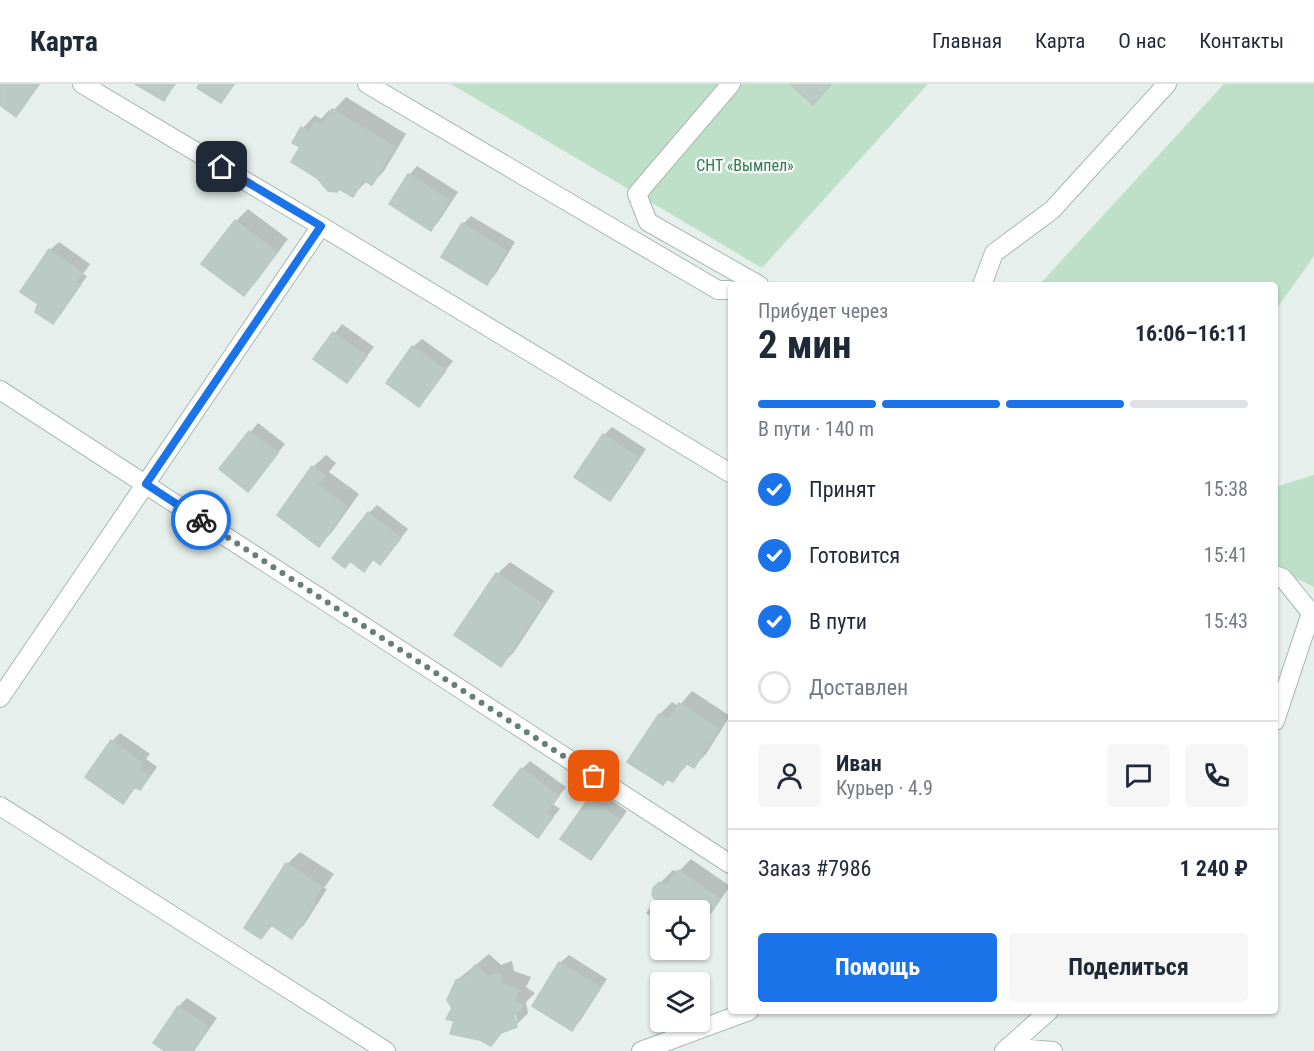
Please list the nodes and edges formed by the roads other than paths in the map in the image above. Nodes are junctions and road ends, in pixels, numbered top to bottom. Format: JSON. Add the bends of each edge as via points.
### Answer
{"nodes":[{"id":1,"x":82,"y":84,"type":"edge"},
{"id":2,"x":367,"y":84,"type":"edge"},
{"id":3,"x":731,"y":84,"type":"edge"},
{"id":4,"x":1167,"y":84,"type":"edge"},
{"id":5,"x":321,"y":226,"type":"junction"},
{"id":6,"x":754,"y":282,"type":"edge"},
{"id":7,"x":983,"y":282,"type":"edge"},
{"id":8,"x":728,"y":290,"type":"edge"},
{"id":9,"x":0,"y":390,"type":"edge"},
{"id":10,"x":728,"y":472,"type":"edge"},
{"id":11,"x":146,"y":484,"type":"junction"},
{"id":12,"x":1278,"y":576,"type":"edge"},
{"id":13,"x":0,"y":698,"type":"edge"},
{"id":14,"x":1278,"y":712,"type":"edge"},
{"id":15,"x":0,"y":806,"type":"edge"},
{"id":16,"x":728,"y":863,"type":"edge"},
{"id":17,"x":741,"y":1014,"type":"edge"},
{"id":18,"x":1046,"y":1014,"type":"edge"},
{"id":19,"x":1006,"y":1049,"type":"edge"},
{"id":20,"x":386,"y":1051,"type":"edge"},
{"id":21,"x":642,"y":1051,"type":"edge"},
{"id":22,"x":1053,"y":1051,"type":"edge"}],
"edges":[{"from":1,"to":5,"type":"street"},
{"from":2,"to":8,"type":"street","via":[[718,290]]},
{"from":3,"to":6,"type":"street","via":[[637,194],[648,222]]},
{"from":4,"to":7,"type":"street","via":[[1052,210],[994,253]]},
{"from":5,"to":10,"type":"street"},
{"from":5,"to":11,"type":"street"},
{"from":9,"to":11,"type":"street"},
{"from":11,"to":13,"type":"street"},
{"from":11,"to":16,"type":"street"},
{"from":12,"to":14,"type":"street","via":[[1311,614]]},
{"from":15,"to":20,"type":"street"},
{"from":17,"to":21,"type":"street"},
{"from":18,"to":19,"type":"street"},
{"from":19,"to":22,"type":"street"}]}
